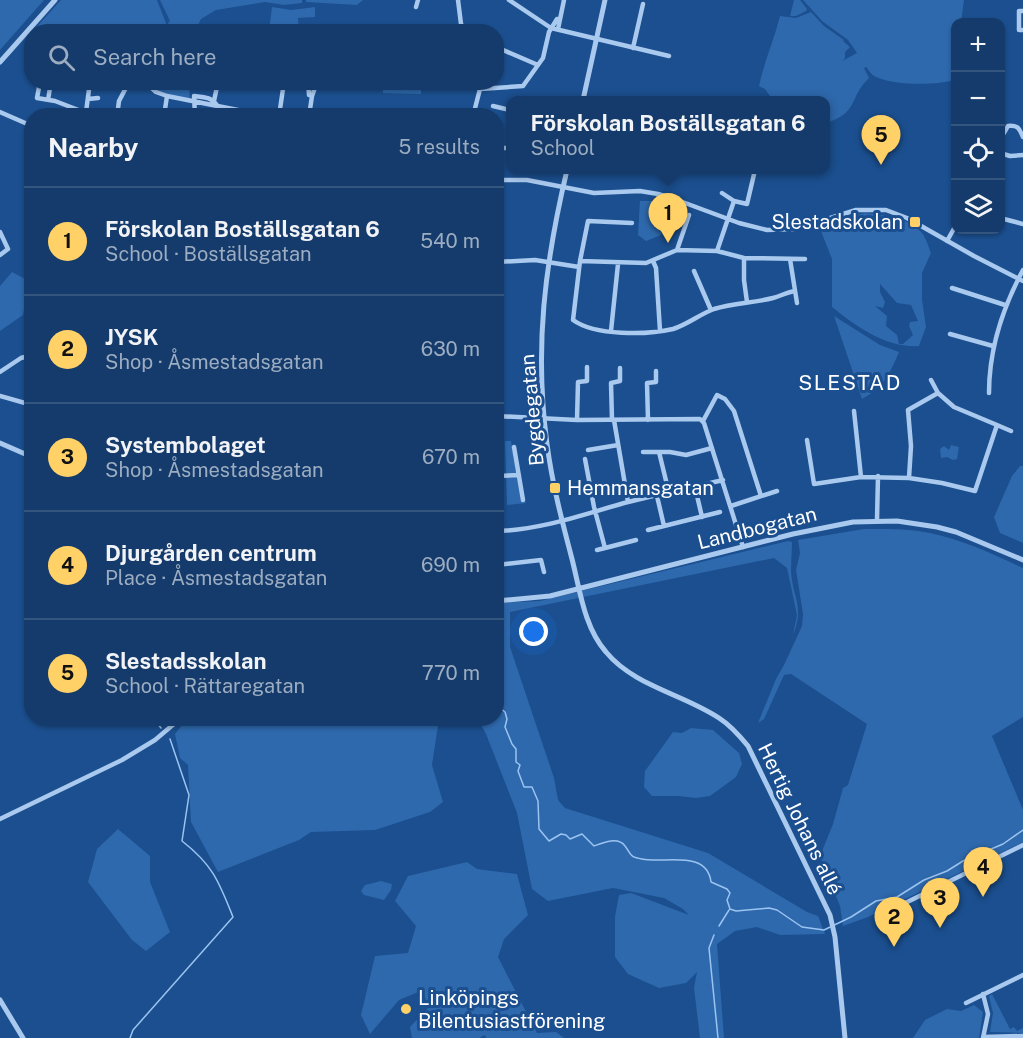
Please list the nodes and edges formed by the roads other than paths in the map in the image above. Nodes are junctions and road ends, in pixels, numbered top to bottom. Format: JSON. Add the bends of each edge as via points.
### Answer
{"nodes":[{"id":1,"x":55,"y":0,"type":"edge"},
{"id":2,"x":418,"y":0,"type":"edge"},
{"id":3,"x":509,"y":0,"type":"edge"},
{"id":4,"x":564,"y":0,"type":"edge"},
{"id":5,"x":605,"y":0,"type":"edge"},
{"id":6,"x":458,"y":1,"type":"edge"},
{"id":7,"x":465,"y":1,"type":"edge"},
{"id":8,"x":643,"y":4,"type":"dead end"},
{"id":9,"x":416,"y":7,"type":"dead end"},
{"id":10,"x":1023,"y":11,"type":"edge"},
{"id":11,"x":466,"y":16,"type":"dead end"},
{"id":12,"x":460,"y":17,"type":"junction"},
{"id":13,"x":560,"y":19,"type":"junction"},
{"id":14,"x":34,"y":24,"type":"edge"},
{"id":15,"x":460,"y":24,"type":"edge"},
{"id":16,"x":551,"y":28,"type":"junction"},
{"id":17,"x":558,"y":29,"type":"junction"},
{"id":18,"x":1023,"y":30,"type":"edge"},
{"id":19,"x":24,"y":35,"type":"edge"},
{"id":20,"x":596,"y":39,"type":"junction"},
{"id":21,"x":633,"y":48,"type":"junction"},
{"id":22,"x":504,"y":50,"type":"edge"},
{"id":23,"x":669,"y":56,"type":"dead end"},
{"id":24,"x":0,"y":62,"type":"edge"},
{"id":25,"x":538,"y":65,"type":"junction"},
{"id":26,"x":504,"y":87,"type":"edge"},
{"id":27,"x":39,"y":90,"type":"edge"},
{"id":28,"x":50,"y":90,"type":"edge"},
{"id":29,"x":89,"y":90,"type":"edge"},
{"id":30,"x":125,"y":90,"type":"edge"},
{"id":31,"x":154,"y":90,"type":"edge"},
{"id":32,"x":216,"y":90,"type":"edge"},
{"id":33,"x":283,"y":90,"type":"edge"},
{"id":34,"x":309,"y":90,"type":"edge"},
{"id":35,"x":314,"y":90,"type":"edge"},
{"id":36,"x":480,"y":90,"type":"edge"},
{"id":37,"x":167,"y":96,"type":"junction"},
{"id":38,"x":312,"y":96,"type":"junction"},
{"id":39,"x":584,"y":96,"type":"edge"},
{"id":40,"x":98,"y":98,"type":"dead end"},
{"id":41,"x":88,"y":99,"type":"junction"},
{"id":42,"x":48,"y":100,"type":"junction"},
{"id":43,"x":214,"y":100,"type":"junction"},
{"id":44,"x":195,"y":103,"type":"junction"},
{"id":45,"x":493,"y":106,"type":"dead end"},
{"id":46,"x":218,"y":107,"type":"junction"},
{"id":47,"x":73,"y":108,"type":"edge"},
{"id":48,"x":87,"y":108,"type":"edge"},
{"id":49,"x":118,"y":108,"type":"edge"},
{"id":50,"x":164,"y":108,"type":"edge"},
{"id":51,"x":195,"y":108,"type":"edge"},
{"id":52,"x":222,"y":108,"type":"edge"},
{"id":53,"x":280,"y":108,"type":"edge"},
{"id":54,"x":310,"y":108,"type":"edge"},
{"id":55,"x":474,"y":108,"type":"edge"},
{"id":56,"x":502,"y":108,"type":"edge"},
{"id":57,"x":0,"y":112,"type":"edge"},
{"id":58,"x":24,"y":122,"type":"edge"},
{"id":59,"x":1005,"y":131,"type":"edge"},
{"id":60,"x":1023,"y":137,"type":"edge"},
{"id":61,"x":1005,"y":154,"type":"edge"},
{"id":62,"x":1023,"y":155,"type":"edge"},
{"id":63,"x":566,"y":174,"type":"edge"},
{"id":64,"x":753,"y":174,"type":"edge"},
{"id":65,"x":504,"y":180,"type":"edge"},
{"id":66,"x":563,"y":187,"type":"junction"},
{"id":67,"x":722,"y":193,"type":"dead end"},
{"id":68,"x":734,"y":201,"type":"junction"},
{"id":69,"x":689,"y":214,"type":"dead end"},
{"id":70,"x":1005,"y":219,"type":"edge"},
{"id":71,"x":729,"y":220,"type":"junction"},
{"id":72,"x":632,"y":223,"type":"dead end"},
{"id":73,"x":1023,"y":224,"type":"edge"},
{"id":74,"x":0,"y":232,"type":"edge"},
{"id":75,"x":951,"y":234,"type":"edge"},
{"id":76,"x":947,"y":241,"type":"junction"},
{"id":77,"x":677,"y":250,"type":"junction"},
{"id":78,"x":717,"y":251,"type":"junction"},
{"id":79,"x":0,"y":255,"type":"edge"},
{"id":80,"x":744,"y":258,"type":"junction"},
{"id":81,"x":790,"y":259,"type":"junction"},
{"id":82,"x":805,"y":259,"type":"dead end"},
{"id":83,"x":653,"y":261,"type":"junction"},
{"id":84,"x":504,"y":262,"type":"edge"},
{"id":85,"x":548,"y":263,"type":"junction"},
{"id":86,"x":580,"y":264,"type":"junction"},
{"id":87,"x":618,"y":264,"type":"junction"},
{"id":88,"x":1023,"y":270,"type":"edge"},
{"id":89,"x":694,"y":271,"type":"dead end"},
{"id":90,"x":1021,"y":280,"type":"edge"},
{"id":91,"x":952,"y":288,"type":"dead end"},
{"id":92,"x":795,"y":291,"type":"junction"},
{"id":93,"x":747,"y":302,"type":"junction"},
{"id":94,"x":797,"y":303,"type":"dead end"},
{"id":95,"x":1005,"y":305,"type":"junction"},
{"id":96,"x":711,"y":310,"type":"junction"},
{"id":97,"x":611,"y":331,"type":"junction"},
{"id":98,"x":660,"y":331,"type":"junction"},
{"id":99,"x":950,"y":334,"type":"dead end"},
{"id":100,"x":993,"y":346,"type":"junction"},
{"id":101,"x":24,"y":357,"type":"edge"},
{"id":102,"x":587,"y":367,"type":"dead end"},
{"id":103,"x":620,"y":368,"type":"dead end"},
{"id":104,"x":656,"y":370,"type":"dead end"},
{"id":105,"x":0,"y":372,"type":"edge"},
{"id":106,"x":931,"y":380,"type":"dead end"},
{"id":107,"x":938,"y":393,"type":"junction"},
{"id":108,"x":989,"y":393,"type":"dead end"},
{"id":109,"x":0,"y":396,"type":"edge"},
{"id":110,"x":24,"y":403,"type":"edge"},
{"id":111,"x":854,"y":411,"type":"dead end"},
{"id":112,"x":504,"y":416,"type":"edge"},
{"id":113,"x":544,"y":418,"type":"junction"},
{"id":114,"x":578,"y":420,"type":"junction"},
{"id":115,"x":613,"y":420,"type":"junction"},
{"id":116,"x":648,"y":420,"type":"junction"},
{"id":117,"x":703,"y":421,"type":"junction"},
{"id":118,"x":997,"y":425,"type":"junction"},
{"id":119,"x":1011,"y":431,"type":"dead end"},
{"id":120,"x":807,"y":440,"type":"dead end"},
{"id":121,"x":0,"y":443,"type":"edge"},
{"id":122,"x":618,"y":445,"type":"junction"},
{"id":123,"x":513,"y":447,"type":"dead end"},
{"id":124,"x":712,"y":448,"type":"junction"},
{"id":125,"x":588,"y":450,"type":"dead end"},
{"id":126,"x":659,"y":452,"type":"junction"},
{"id":127,"x":643,"y":453,"type":"dead end"},
{"id":128,"x":24,"y":454,"type":"edge"},
{"id":129,"x":585,"y":459,"type":"dead end"},
{"id":130,"x":519,"y":475,"type":"junction"},
{"id":131,"x":504,"y":476,"type":"edge"},
{"id":132,"x":878,"y":476,"type":"junction"},
{"id":133,"x":861,"y":477,"type":"junction"},
{"id":134,"x":909,"y":478,"type":"junction"},
{"id":135,"x":723,"y":480,"type":"junction"},
{"id":136,"x":695,"y":487,"type":"junction"},
{"id":137,"x":777,"y":491,"type":"dead end"},
{"id":138,"x":669,"y":493,"type":"junction"},
{"id":139,"x":657,"y":496,"type":"junction"},
{"id":140,"x":761,"y":496,"type":"junction"},
{"id":141,"x":523,"y":500,"type":"dead end"},
{"id":142,"x":628,"y":502,"type":"junction"},
{"id":143,"x":731,"y":506,"type":"junction"},
{"id":144,"x":595,"y":512,"type":"junction"},
{"id":145,"x":720,"y":513,"type":"dead end"},
{"id":146,"x":702,"y":517,"type":"junction"},
{"id":147,"x":877,"y":520,"type":"junction"},
{"id":148,"x":562,"y":522,"type":"junction"},
{"id":149,"x":664,"y":526,"type":"junction"},
{"id":150,"x":504,"y":530,"type":"edge"},
{"id":151,"x":648,"y":530,"type":"dead end"},
{"id":152,"x":636,"y":540,"type":"dead end"},
{"id":153,"x":743,"y":547,"type":"junction"},
{"id":154,"x":605,"y":548,"type":"junction"},
{"id":155,"x":597,"y":550,"type":"dead end"},
{"id":156,"x":1023,"y":560,"type":"edge"},
{"id":157,"x":504,"y":564,"type":"edge"},
{"id":158,"x":544,"y":572,"type":"dead end"},
{"id":159,"x":579,"y":588,"type":"junction"},
{"id":160,"x":504,"y":601,"type":"edge"},
{"id":161,"x":172,"y":726,"type":"edge"},
{"id":162,"x":0,"y":819,"type":"edge"},
{"id":163,"x":1023,"y":845,"type":"edge"},
{"id":164,"x":891,"y":910,"type":"dead end"},
{"id":165,"x":1023,"y":975,"type":"edge"},
{"id":166,"x":983,"y":994,"type":"junction"},
{"id":167,"x":0,"y":1000,"type":"edge"},
{"id":168,"x":966,"y":1003,"type":"dead end"},
{"id":169,"x":1023,"y":1036,"type":"edge"},
{"id":170,"x":983,"y":1037,"type":"edge"},
{"id":171,"x":23,"y":1038,"type":"edge"},
{"id":172,"x":845,"y":1038,"type":"edge"}],
"edges":[{"from":1,"to":14,"type":"street"},
{"from":2,"to":9,"type":"street"},
{"from":3,"to":16,"type":"street"},
{"from":4,"to":13,"type":"street"},
{"from":5,"to":20,"type":"street"},
{"from":6,"to":7,"type":"street"},
{"from":6,"to":12,"type":"street"},
{"from":8,"to":21,"type":"street"},
{"from":10,"to":18,"type":"street","via":[[1019,11]]},
{"from":11,"to":12,"type":"street"},
{"from":12,"to":15,"type":"street"},
{"from":13,"to":16,"type":"street"},
{"from":13,"to":17,"type":"street"},
{"from":16,"to":17,"type":"street"},
{"from":16,"to":25,"type":"street"},
{"from":17,"to":20,"type":"street"},
{"from":19,"to":24,"type":"street"},
{"from":20,"to":21,"type":"street"},
{"from":20,"to":39,"type":"street"},
{"from":21,"to":23,"type":"street"},
{"from":22,"to":25,"type":"street"},
{"from":25,"to":26,"type":"street","via":[[523,86]]},
{"from":27,"to":42,"type":"street","via":[[38,98]]},
{"from":28,"to":42,"type":"street"},
{"from":29,"to":41,"type":"street"},
{"from":30,"to":49,"type":"street"},
{"from":31,"to":37,"type":"street"},
{"from":32,"to":43,"type":"street"},
{"from":33,"to":53,"type":"street"},
{"from":34,"to":38,"type":"street"},
{"from":35,"to":38,"type":"street"},
{"from":36,"to":55,"type":"street"},
{"from":37,"to":44,"type":"street"},
{"from":37,"to":50,"type":"street"},
{"from":38,"to":54,"type":"street"},
{"from":40,"to":41,"type":"street"},
{"from":41,"to":48,"type":"street"},
{"from":42,"to":47,"type":"street"},
{"from":43,"to":44,"type":"street","via":[[194,96]]},
{"from":43,"to":46,"type":"street"},
{"from":44,"to":46,"type":"street"},
{"from":44,"to":51,"type":"street"},
{"from":45,"to":56,"type":"street"},
{"from":46,"to":52,"type":"street"},
{"from":57,"to":58,"type":"street"},
{"from":59,"to":60,"type":"street","via":[[1008,126],[1016,126]]},
{"from":61,"to":62,"type":"street"},
{"from":63,"to":66,"type":"street","name":"Bygdegatan"},
{"from":64,"to":68,"type":"street","via":[[747,204]]},
{"from":65,"to":66,"type":"street"},
{"from":66,"to":71,"type":"street","via":[[594,193],[658,194]]},
{"from":66,"to":85,"type":"street","name":"Bygdegatan"},
{"from":67,"to":68,"type":"street"},
{"from":68,"to":71,"type":"street"},
{"from":69,"to":77,"type":"street"},
{"from":70,"to":73,"type":"street"},
{"from":71,"to":76,"type":"street","via":[[776,231],[856,210],[886,210]]},
{"from":71,"to":78,"type":"street"},
{"from":72,"to":86,"type":"street","via":[[588,221]]},
{"from":74,"to":79,"type":"street","via":[[8,249]]},
{"from":75,"to":76,"type":"street"},
{"from":76,"to":90,"type":"street"},
{"from":77,"to":78,"type":"street"},
{"from":77,"to":83,"type":"street"},
{"from":78,"to":80,"type":"street"},
{"from":80,"to":81,"type":"street"},
{"from":80,"to":93,"type":"street"},
{"from":81,"to":82,"type":"street"},
{"from":81,"to":92,"type":"street"},
{"from":83,"to":87,"type":"street"},
{"from":83,"to":98,"type":"street"},
{"from":84,"to":85,"type":"street"},
{"from":85,"to":86,"type":"street"},
{"from":85,"to":113,"type":"street","name":"Bygdegatan","via":[[541,344]]},
{"from":86,"to":87,"type":"street"},
{"from":86,"to":97,"type":"street","via":[[573,320]]},
{"from":87,"to":97,"type":"street"},
{"from":88,"to":90,"type":"street"},
{"from":89,"to":96,"type":"street"},
{"from":90,"to":95,"type":"street"},
{"from":91,"to":95,"type":"street"},
{"from":92,"to":93,"type":"street"},
{"from":92,"to":94,"type":"street"},
{"from":93,"to":96,"type":"street"},
{"from":95,"to":100,"type":"street"},
{"from":96,"to":98,"type":"street","via":[[674,329]]},
{"from":97,"to":98,"type":"street"},
{"from":99,"to":100,"type":"street"},
{"from":100,"to":108,"type":"street"},
{"from":101,"to":105,"type":"street"},
{"from":102,"to":114,"type":"street","via":[[587,381],[578,382]]},
{"from":103,"to":115,"type":"street","via":[[620,381],[611,383]]},
{"from":104,"to":116,"type":"street","via":[[656,382],[647,383]]},
{"from":106,"to":107,"type":"street"},
{"from":107,"to":118,"type":"street","via":[[954,407]]},
{"from":107,"to":134,"type":"street","via":[[908,410]]},
{"from":109,"to":110,"type":"street"},
{"from":111,"to":133,"type":"street"},
{"from":112,"to":113,"type":"street"},
{"from":113,"to":114,"type":"street"},
{"from":113,"to":148,"type":"street","name":"Bygdegatan"},
{"from":114,"to":115,"type":"street"},
{"from":115,"to":116,"type":"street"},
{"from":115,"to":122,"type":"street"},
{"from":116,"to":117,"type":"street"},
{"from":117,"to":124,"type":"street"},
{"from":117,"to":140,"type":"street","via":[[715,394],[725,399],[734,411]]},
{"from":118,"to":119,"type":"street"},
{"from":118,"to":134,"type":"street","via":[[975,492]]},
{"from":120,"to":133,"type":"street","via":[[812,484]]},
{"from":121,"to":128,"type":"street"},
{"from":122,"to":125,"type":"street"},
{"from":122,"to":142,"type":"street"},
{"from":123,"to":130,"type":"street"},
{"from":124,"to":126,"type":"street","via":[[686,454]]},
{"from":124,"to":135,"type":"street"},
{"from":126,"to":127,"type":"street"},
{"from":126,"to":138,"type":"street"},
{"from":129,"to":144,"type":"street"},
{"from":130,"to":131,"type":"street"},
{"from":130,"to":141,"type":"street"},
{"from":132,"to":133,"type":"street"},
{"from":132,"to":134,"type":"street"},
{"from":132,"to":147,"type":"street"},
{"from":135,"to":136,"type":"street"},
{"from":135,"to":143,"type":"street"},
{"from":136,"to":138,"type":"street"},
{"from":136,"to":146,"type":"street"},
{"from":137,"to":140,"type":"street"},
{"from":138,"to":139,"type":"street"},
{"from":139,"to":142,"type":"street"},
{"from":139,"to":149,"type":"street"},
{"from":140,"to":143,"type":"street"},
{"from":142,"to":144,"type":"street"},
{"from":143,"to":153,"type":"street"},
{"from":144,"to":148,"type":"street"},
{"from":144,"to":154,"type":"street"},
{"from":145,"to":146,"type":"street"},
{"from":146,"to":149,"type":"street"},
{"from":147,"to":153,"type":"street","name":"Landbogatan","via":[[829,525]]},
{"from":147,"to":156,"type":"street","name":"Landbogatan","via":[[956,532]]},
{"from":148,"to":150,"type":"street"},
{"from":148,"to":159,"type":"street","name":"Bygdegatan"},
{"from":149,"to":151,"type":"street"},
{"from":152,"to":154,"type":"street"},
{"from":153,"to":159,"type":"street","name":"Landbogatan"},
{"from":154,"to":155,"type":"street"},
{"from":157,"to":158,"type":"street","via":[[541,560]]},
{"from":159,"to":160,"type":"street","name":"Landbogatan"},
{"from":159,"to":172,"type":"street","name":"Hertig Johans allé","via":[[594,634],[614,661],[635,676],[719,718],[748,746],[831,918]]},
{"from":161,"to":162,"type":"street","via":[[122,760]]},
{"from":163,"to":164,"type":"street"},
{"from":165,"to":166,"type":"street"},
{"from":166,"to":168,"type":"street"},
{"from":166,"to":170,"type":"street","via":[[988,1014]]},
{"from":167,"to":171,"type":"street"},
{"from":169,"to":170,"type":"street"}]}
